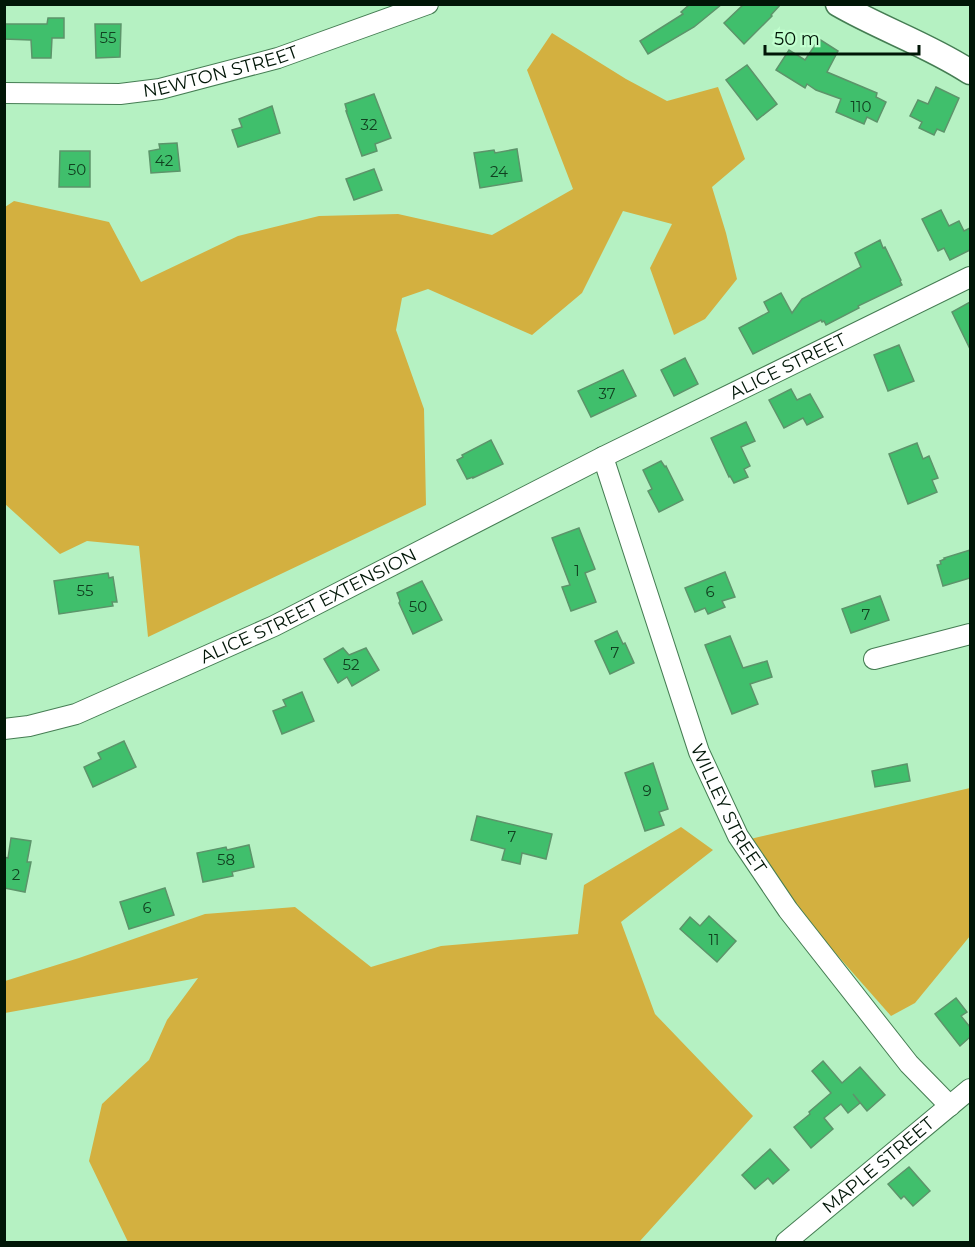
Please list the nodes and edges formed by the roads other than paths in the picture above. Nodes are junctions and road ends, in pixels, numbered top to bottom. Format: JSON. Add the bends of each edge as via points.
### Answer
{"nodes":[{"id":1,"x":428,"y":4,"type":"edge"},
{"id":2,"x":838,"y":4,"type":"edge"},
{"id":3,"x":970,"y":72,"type":"edge"},
{"id":4,"x":4,"y":93,"type":"edge"},
{"id":5,"x":970,"y":277,"type":"edge"},
{"id":6,"x":603,"y":457,"type":"junction"},
{"id":7,"x":970,"y":634,"type":"edge"},
{"id":8,"x":874,"y":659,"type":"dead end"},
{"id":9,"x":4,"y":729,"type":"edge"},
{"id":10,"x":970,"y":1089,"type":"edge"},
{"id":11,"x":950,"y":1106,"type":"junction"},
{"id":12,"x":786,"y":1242,"type":"edge"}],
"edges":[{"from":1,"to":4,"type":"street","name":"NEWTON STREET","via":[[278,58],[160,89],[120,94]]},
{"from":2,"to":3,"type":"street"},
{"from":5,"to":6,"type":"street","name":"ALICE STREET"},
{"from":6,"to":9,"type":"street","name":"ALICE STREET EXTENSION","via":[[244,640],[76,714]]},
{"from":6,"to":11,"type":"street","name":"WILLEY STREET","via":[[699,752],[738,836],[824,956],[909,1064]]},
{"from":7,"to":8,"type":"street"},
{"from":10,"to":11,"type":"street","name":"MAPLE STREET"},
{"from":11,"to":12,"type":"street","name":"MAPLE STREET"}]}
